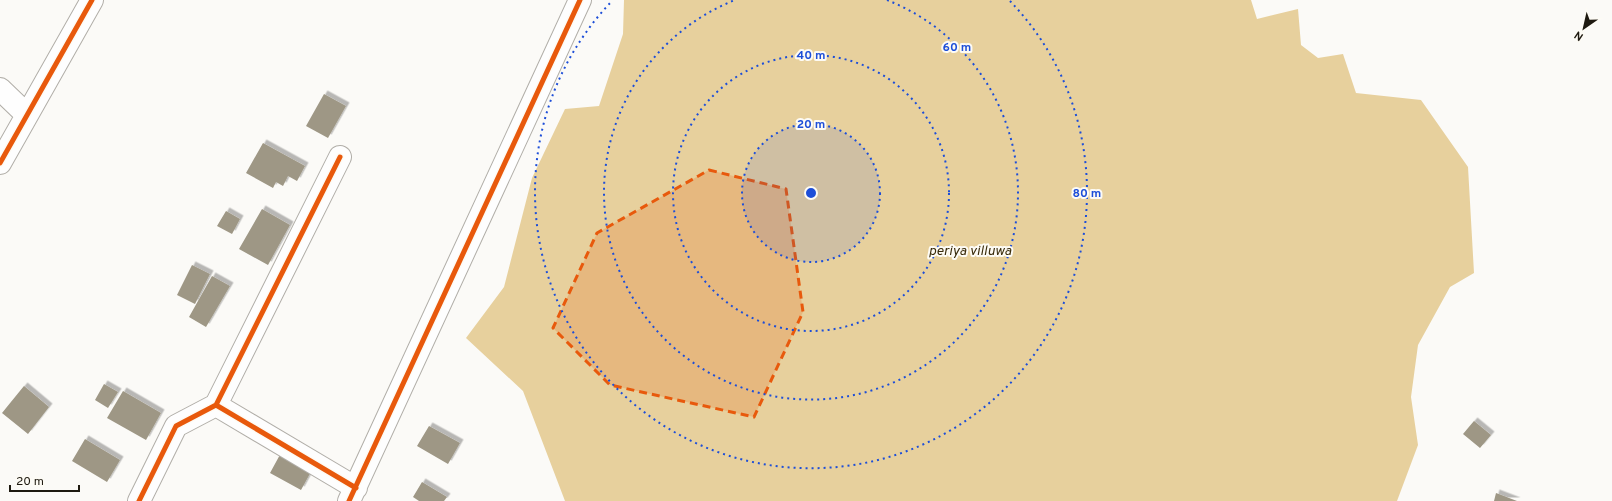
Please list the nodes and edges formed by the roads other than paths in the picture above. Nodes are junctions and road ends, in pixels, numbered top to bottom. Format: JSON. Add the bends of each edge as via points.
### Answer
{"nodes":[{"id":1,"x":92,"y":0,"type":"edge"},
{"id":2,"x":580,"y":0,"type":"edge"},
{"id":3,"x":0,"y":89,"type":"edge"},
{"id":4,"x":27,"y":115,"type":"junction"},
{"id":5,"x":340,"y":157,"type":"dead end"},
{"id":6,"x":0,"y":163,"type":"edge"},
{"id":7,"x":216,"y":405,"type":"junction"},
{"id":8,"x":352,"y":494,"type":"edge"},
{"id":9,"x":139,"y":501,"type":"edge"}],
"edges":[{"from":1,"to":4,"type":"street"},
{"from":2,"to":8,"type":"street"},
{"from":3,"to":4,"type":"street"},
{"from":4,"to":6,"type":"street"},
{"from":5,"to":7,"type":"street"},
{"from":7,"to":8,"type":"street"},
{"from":7,"to":9,"type":"street","via":[[176,426]]}]}
